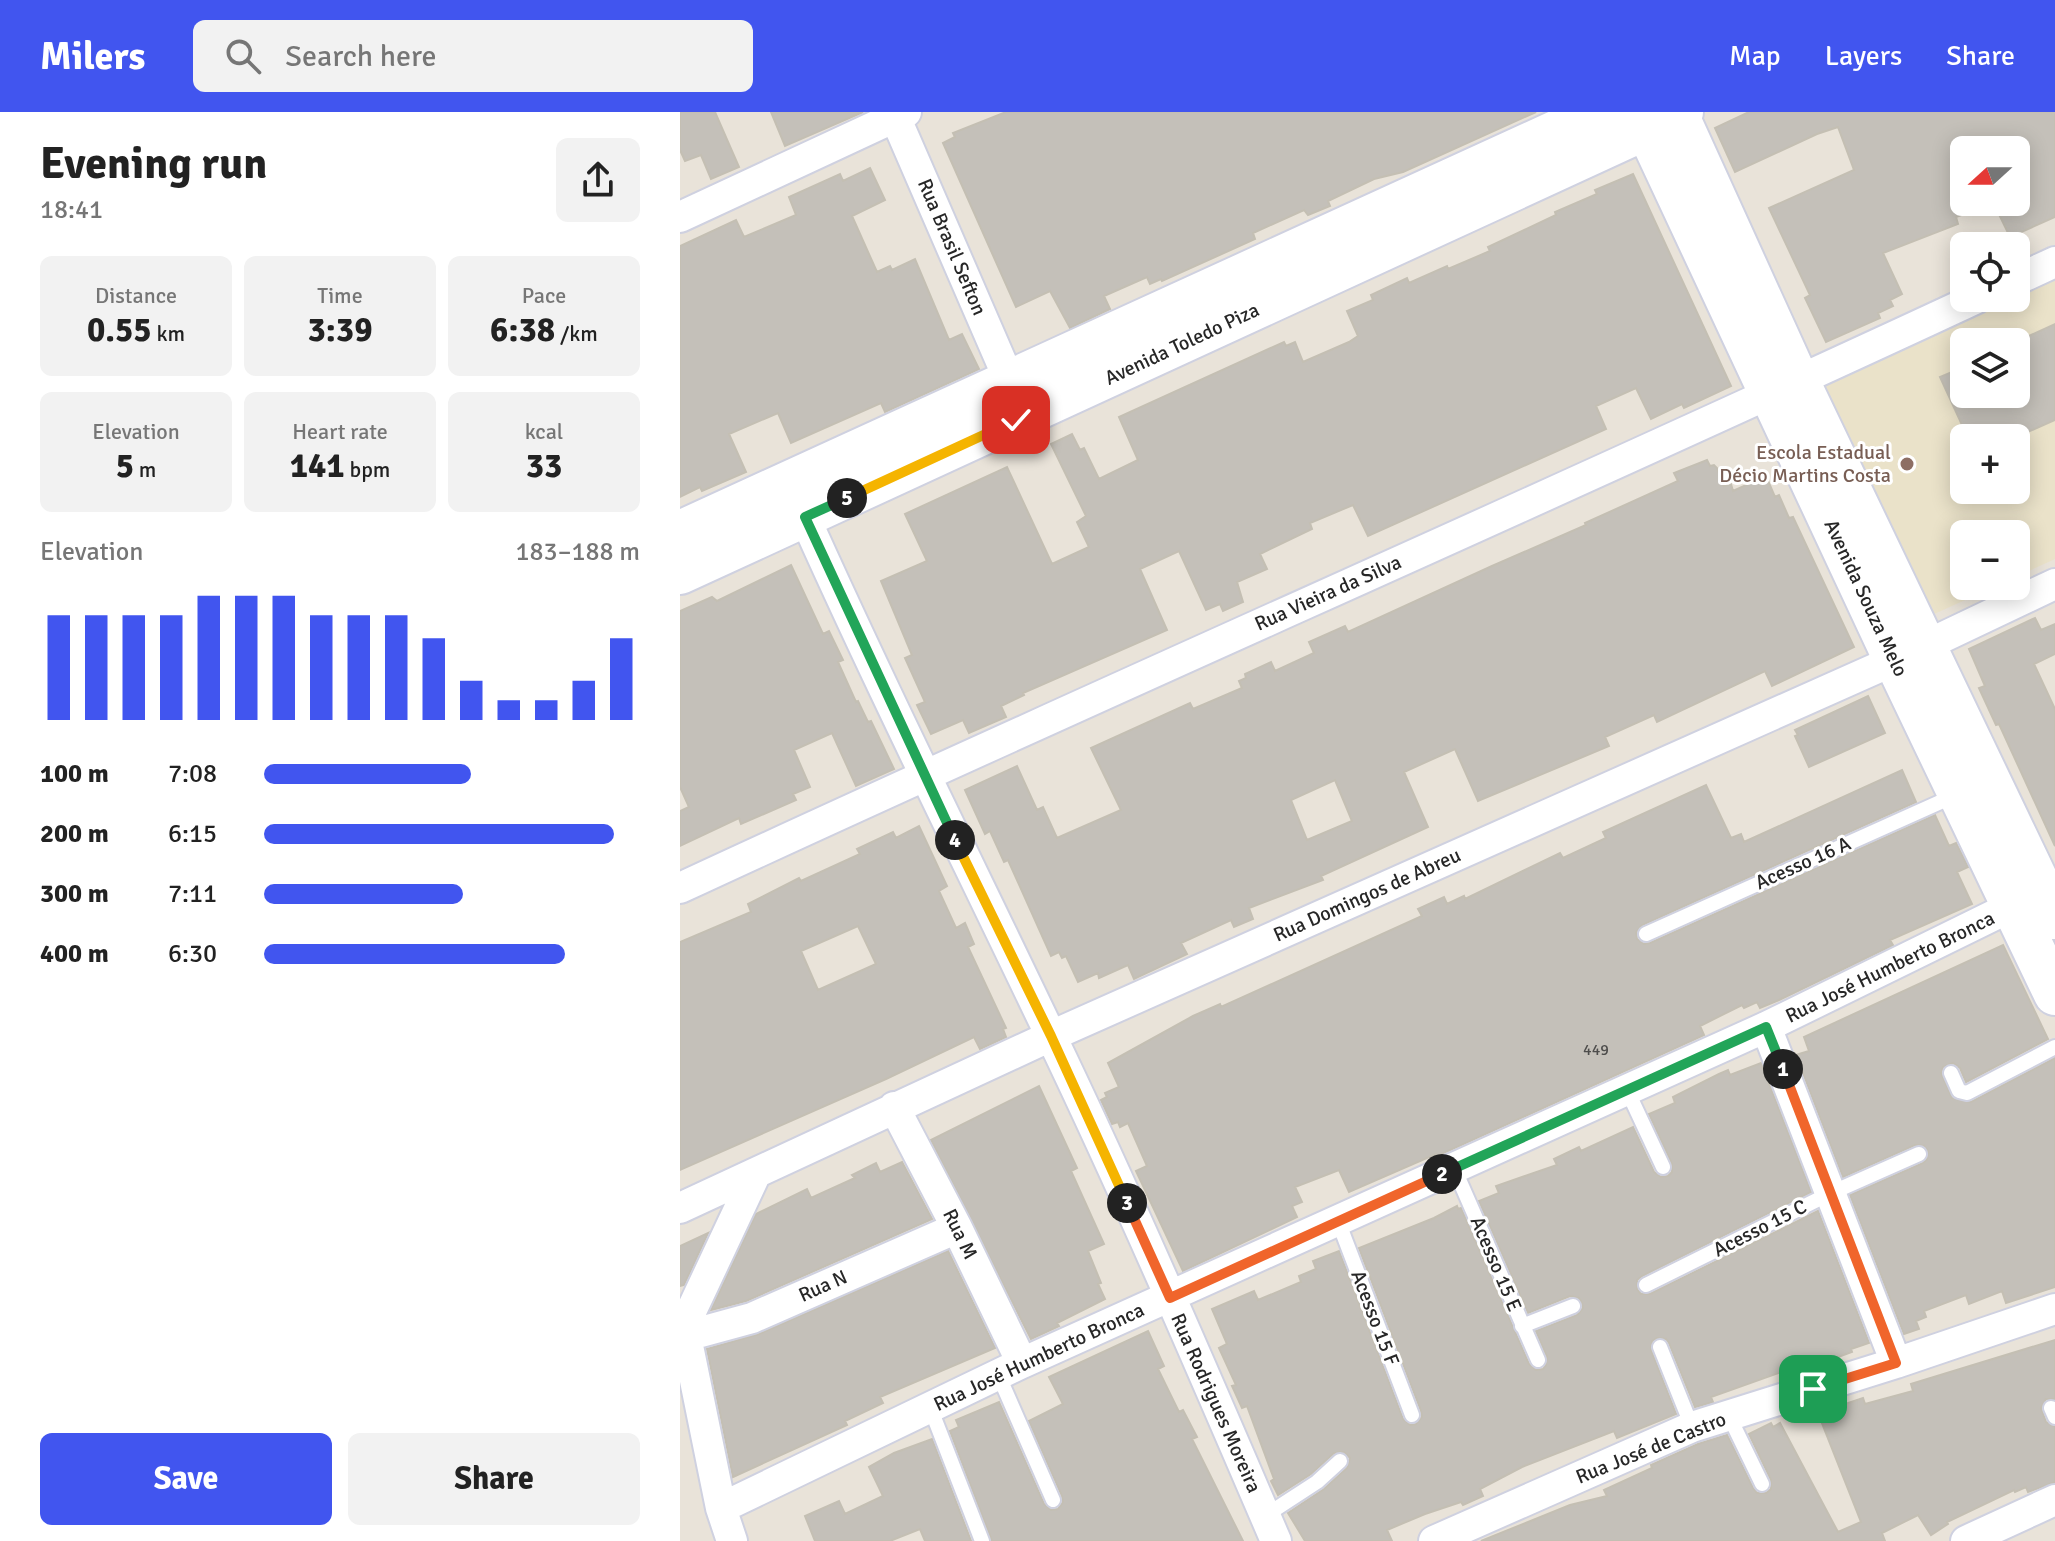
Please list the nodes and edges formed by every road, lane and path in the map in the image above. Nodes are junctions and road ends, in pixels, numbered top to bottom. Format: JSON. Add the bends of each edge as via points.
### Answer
{"nodes":[{"id":1,"x":1599,"y":112,"type":"edge"},
{"id":2,"x":898,"y":114,"type":"edge"},
{"id":3,"x":1664,"y":116,"type":"edge"},
{"id":4,"x":680,"y":217,"type":"edge"},
{"id":5,"x":2055,"y":262,"type":"edge"},
{"id":6,"x":2030,"y":274,"type":"edge"},
{"id":7,"x":1950,"y":311,"type":"edge"},
{"id":8,"x":1010,"y":382,"type":"junction"},
{"id":9,"x":1784,"y":388,"type":"junction"},
{"id":10,"x":798,"y":500,"type":"junction"},
{"id":11,"x":680,"y":532,"type":"edge"},
{"id":12,"x":680,"y":573,"type":"edge"},
{"id":13,"x":2055,"y":584,"type":"edge"},
{"id":14,"x":1909,"y":653,"type":"junction"},
{"id":15,"x":924,"y":775,"type":"junction"},
{"id":16,"x":1960,"y":793,"type":"junction"},
{"id":17,"x":680,"y":888,"type":"edge"},
{"id":18,"x":2042,"y":900,"type":"edge"},
{"id":19,"x":1646,"y":934,"type":"dead end"},
{"id":20,"x":2055,"y":994,"type":"edge"},
{"id":21,"x":1766,"y":1027,"type":"junction"},
{"id":22,"x":1051,"y":1036,"type":"junction"},
{"id":23,"x":2055,"y":1047,"type":"edge"},
{"id":24,"x":1951,"y":1073,"type":"dead end"},
{"id":25,"x":1627,"y":1090,"type":"junction"},
{"id":26,"x":894,"y":1107,"type":"junction"},
{"id":27,"x":1919,"y":1154,"type":"dead end"},
{"id":28,"x":1663,"y":1167,"type":"dead end"},
{"id":29,"x":1454,"y":1168,"type":"junction"},
{"id":30,"x":756,"y":1173,"type":"junction"},
{"id":31,"x":1831,"y":1193,"type":"junction"},
{"id":32,"x":680,"y":1208,"type":"edge"},
{"id":33,"x":1338,"y":1221,"type":"junction"},
{"id":34,"x":957,"y":1228,"type":"junction"},
{"id":35,"x":1646,"y":1285,"type":"dead end"},
{"id":36,"x":1170,"y":1298,"type":"junction"},
{"id":37,"x":1573,"y":1306,"type":"dead end"},
{"id":38,"x":2055,"y":1309,"type":"edge"},
{"id":39,"x":1522,"y":1326,"type":"junction"},
{"id":40,"x":686,"y":1336,"type":"junction"},
{"id":41,"x":1660,"y":1347,"type":"dead end"},
{"id":42,"x":1538,"y":1360,"type":"dead end"},
{"id":43,"x":1896,"y":1363,"type":"junction"},
{"id":44,"x":1010,"y":1369,"type":"junction"},
{"id":45,"x":930,"y":1407,"type":"junction"},
{"id":46,"x":1412,"y":1415,"type":"dead end"},
{"id":47,"x":1729,"y":1416,"type":"junction"},
{"id":48,"x":1692,"y":1427,"type":"junction"},
{"id":49,"x":1340,"y":1461,"type":"dead end"},
{"id":50,"x":1762,"y":1484,"type":"dead end"},
{"id":51,"x":1053,"y":1500,"type":"dead end"},
{"id":52,"x":2055,"y":1500,"type":"edge"},
{"id":53,"x":721,"y":1508,"type":"junction"},
{"id":54,"x":1271,"y":1529,"type":"edge"},
{"id":55,"x":732,"y":1541,"type":"edge"},
{"id":56,"x":982,"y":1541,"type":"edge"},
{"id":57,"x":1434,"y":1541,"type":"edge"},
{"id":58,"x":1966,"y":1541,"type":"edge"}],
"edges":[{"from":1,"to":8,"type":"street","name":"Avenida Toledo Piza"},
{"from":2,"to":4,"type":"street"},
{"from":2,"to":8,"type":"street","name":"Rua Brasil Sefton"},
{"from":3,"to":9,"type":"street","name":"Avenida Souza Melo"},
{"from":3,"to":10,"type":"street","name":"Avenida Toledo Piza"},
{"from":5,"to":6,"type":"street"},
{"from":7,"to":9,"type":"street","name":"Rua Vieira da Silva"},
{"from":8,"to":10,"type":"street","name":"Avenida Toledo Piza"},
{"from":9,"to":14,"type":"street","name":"Avenida Souza Melo"},
{"from":9,"to":15,"type":"street","name":"Rua Vieira da Silva"},
{"from":10,"to":11,"type":"street","name":"Avenida Toledo Piza"},
{"from":10,"to":12,"type":"street","name":"Avenida Toledo Piza"},
{"from":10,"to":15,"type":"street","name":"Rua Rodrigues Moreira"},
{"from":13,"to":14,"type":"street","name":"Rua Domingos de Abreu"},
{"from":14,"to":16,"type":"street","name":"Avenida Souza Melo"},
{"from":14,"to":18,"type":"street","name":"Avenida Souza Melo"},
{"from":14,"to":22,"type":"street","name":"Rua Domingos de Abreu"},
{"from":15,"to":17,"type":"street","name":"Rua Vieira da Silva"},
{"from":15,"to":22,"type":"street","name":"Rua Rodrigues Moreira"},
{"from":16,"to":18,"type":"street","name":"Avenida Souza Melo"},
{"from":16,"to":19,"type":"lane","name":"Acesso 16 A"},
{"from":18,"to":20,"type":"street","name":"Avenida Souza Melo"},
{"from":18,"to":21,"type":"street","name":"Rua José Humberto Bronca"},
{"from":21,"to":25,"type":"street","name":"Rua José Humberto Bronca"},
{"from":21,"to":31,"type":"street"},
{"from":22,"to":26,"type":"street","name":"Rua Domingos de Abreu"},
{"from":22,"to":36,"type":"street","name":"Rua Rodrigues Moreira"},
{"from":23,"to":24,"type":"lane","via":[[1967,1093],[1959,1091]]},
{"from":25,"to":28,"type":"lane"},
{"from":25,"to":29,"type":"street","name":"Rua José Humberto Bronca"},
{"from":26,"to":30,"type":"street","name":"Rua Domingos de Abreu"},
{"from":26,"to":34,"type":"street","name":"Rua M"},
{"from":27,"to":31,"type":"lane","name":"Acesso 15 C"},
{"from":29,"to":33,"type":"street","name":"Rua José Humberto Bronca"},
{"from":29,"to":39,"type":"lane","name":"Acesso 15 E"},
{"from":30,"to":32,"type":"street","name":"Rua Domingos de Abreu"},
{"from":30,"to":40,"type":"street","via":[[693,1303]]},
{"from":31,"to":35,"type":"lane","name":"Acesso 15 C"},
{"from":31,"to":43,"type":"street"},
{"from":33,"to":36,"type":"street","name":"Rua José Humberto Bronca"},
{"from":33,"to":46,"type":"lane","name":"Acesso 15 F"},
{"from":34,"to":40,"type":"street","name":"Rua N","via":[[752,1318]]},
{"from":34,"to":44,"type":"street","name":"Rua M"},
{"from":36,"to":44,"type":"street","name":"Rua José Humberto Bronca"},
{"from":36,"to":54,"type":"street","name":"Rua Rodrigues Moreira"},
{"from":37,"to":39,"type":"lane"},
{"from":38,"to":43,"type":"street","name":"Rua José de Castro"},
{"from":39,"to":42,"type":"lane","name":"Acesso 15 E"},
{"from":40,"to":53,"type":"street"},
{"from":41,"to":48,"type":"lane"},
{"from":43,"to":47,"type":"street","name":"Rua José de Castro"},
{"from":44,"to":45,"type":"street","name":"Rua José Humberto Bronca"},
{"from":44,"to":51,"type":"lane"},
{"from":45,"to":53,"type":"street","name":"Rua José Humberto Bronca"},
{"from":45,"to":56,"type":"lane"},
{"from":47,"to":48,"type":"street","name":"Rua José de Castro"},
{"from":47,"to":50,"type":"lane"},
{"from":48,"to":57,"type":"street","name":"Rua José de Castro"},
{"from":49,"to":54,"type":"lane"},
{"from":52,"to":58,"type":"street"},
{"from":53,"to":55,"type":"street"}]}
